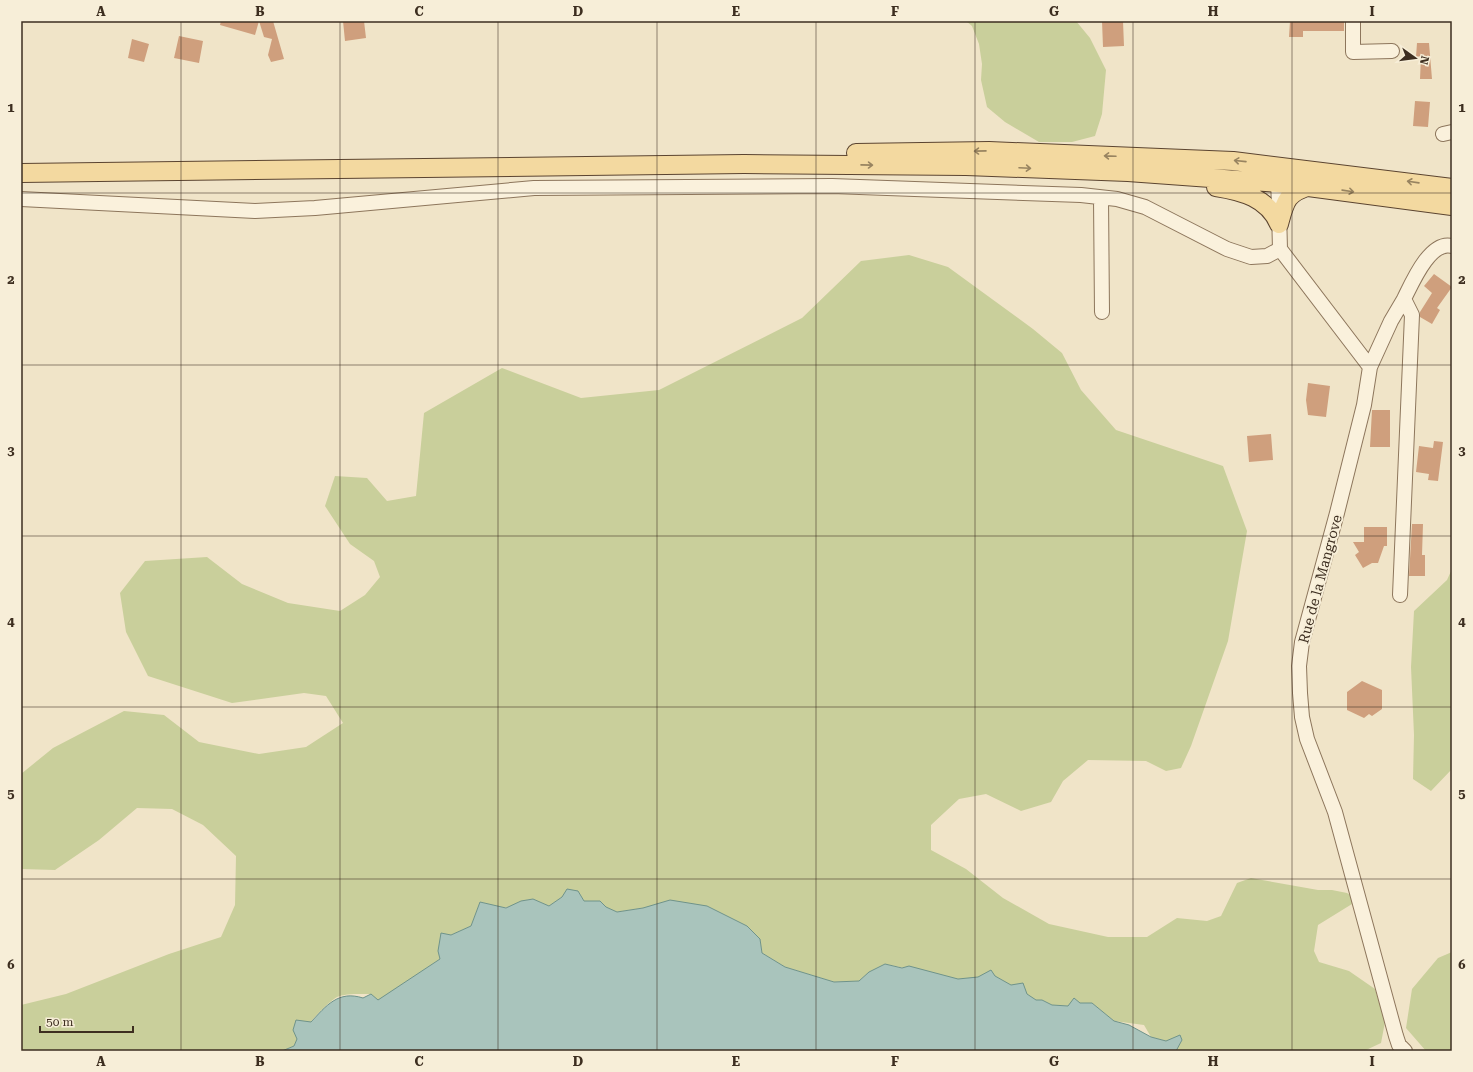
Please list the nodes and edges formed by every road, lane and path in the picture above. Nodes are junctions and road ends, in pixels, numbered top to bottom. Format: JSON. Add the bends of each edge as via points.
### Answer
{"nodes":[{"id":1,"x":1353,"y":21,"type":"edge"},
{"id":2,"x":1392,"y":51,"type":"dead end"},
{"id":3,"x":21,"y":162,"type":"edge"},
{"id":4,"x":1128,"y":172,"type":"junction"},
{"id":5,"x":21,"y":173,"type":"edge"},
{"id":6,"x":1278,"y":181,"type":"junction"},
{"id":7,"x":1310,"y":186,"type":"junction"},
{"id":8,"x":1452,"y":188,"type":"edge"},
{"id":9,"x":1101,"y":198,"type":"junction"},
{"id":10,"x":21,"y":199,"type":"edge"},
{"id":11,"x":1452,"y":206,"type":"edge"},
{"id":12,"x":1279,"y":224,"type":"junction"},
{"id":13,"x":1452,"y":246,"type":"edge"},
{"id":14,"x":1280,"y":249,"type":"junction"},
{"id":15,"x":1404,"y":299,"type":"junction"},
{"id":16,"x":1102,"y":312,"type":"dead end"},
{"id":17,"x":1370,"y":367,"type":"junction"},
{"id":18,"x":1400,"y":595,"type":"dead end"},
{"id":19,"x":1405,"y":1051,"type":"edge"}],
"edges":[{"from":1,"to":2,"type":"street","via":[[1353,52]]},
{"from":6,"to":3,"type":"main road","one_way":true,"via":[[1233,161],[990,151],[456,157],[264,162]]},
{"from":5,"to":4,"type":"main road","one_way":true,"via":[[744,164],[966,166]]},
{"from":4,"to":6,"type":"main road"},
{"from":4,"to":12,"type":"main road","via":[[1251,196],[1269,208]]},
{"from":6,"to":7,"type":"main road"},
{"from":8,"to":6,"type":"main road","one_way":true},
{"from":6,"to":12,"type":"street"},
{"from":7,"to":11,"type":"main road","one_way":true},
{"from":7,"to":12,"type":"main road","via":[[1290,195],[1284,205]]},
{"from":9,"to":10,"type":"street","via":[[1081,195],[832,186],[534,188],[255,211]]},
{"from":9,"to":14,"type":"street","via":[[1145,207],[1227,249],[1251,257],[1267,256]]},
{"from":9,"to":16,"type":"street"},
{"from":12,"to":14,"type":"street"},
{"from":13,"to":15,"type":"street","name":"Rue de la Mangrove","via":[[1436,248],[1415,276]]},
{"from":14,"to":17,"type":"street"},
{"from":15,"to":17,"type":"street","name":"Rue de la Mangrove","via":[[1390,321]]},
{"from":15,"to":18,"type":"street","via":[[1412,316]]},
{"from":17,"to":19,"type":"street","name":"Rue de la Mangrove","via":[[1364,404],[1302,642],[1299,666],[1301,711],[1305,731],[1335,812],[1396,1036],[1399,1045]]}]}
